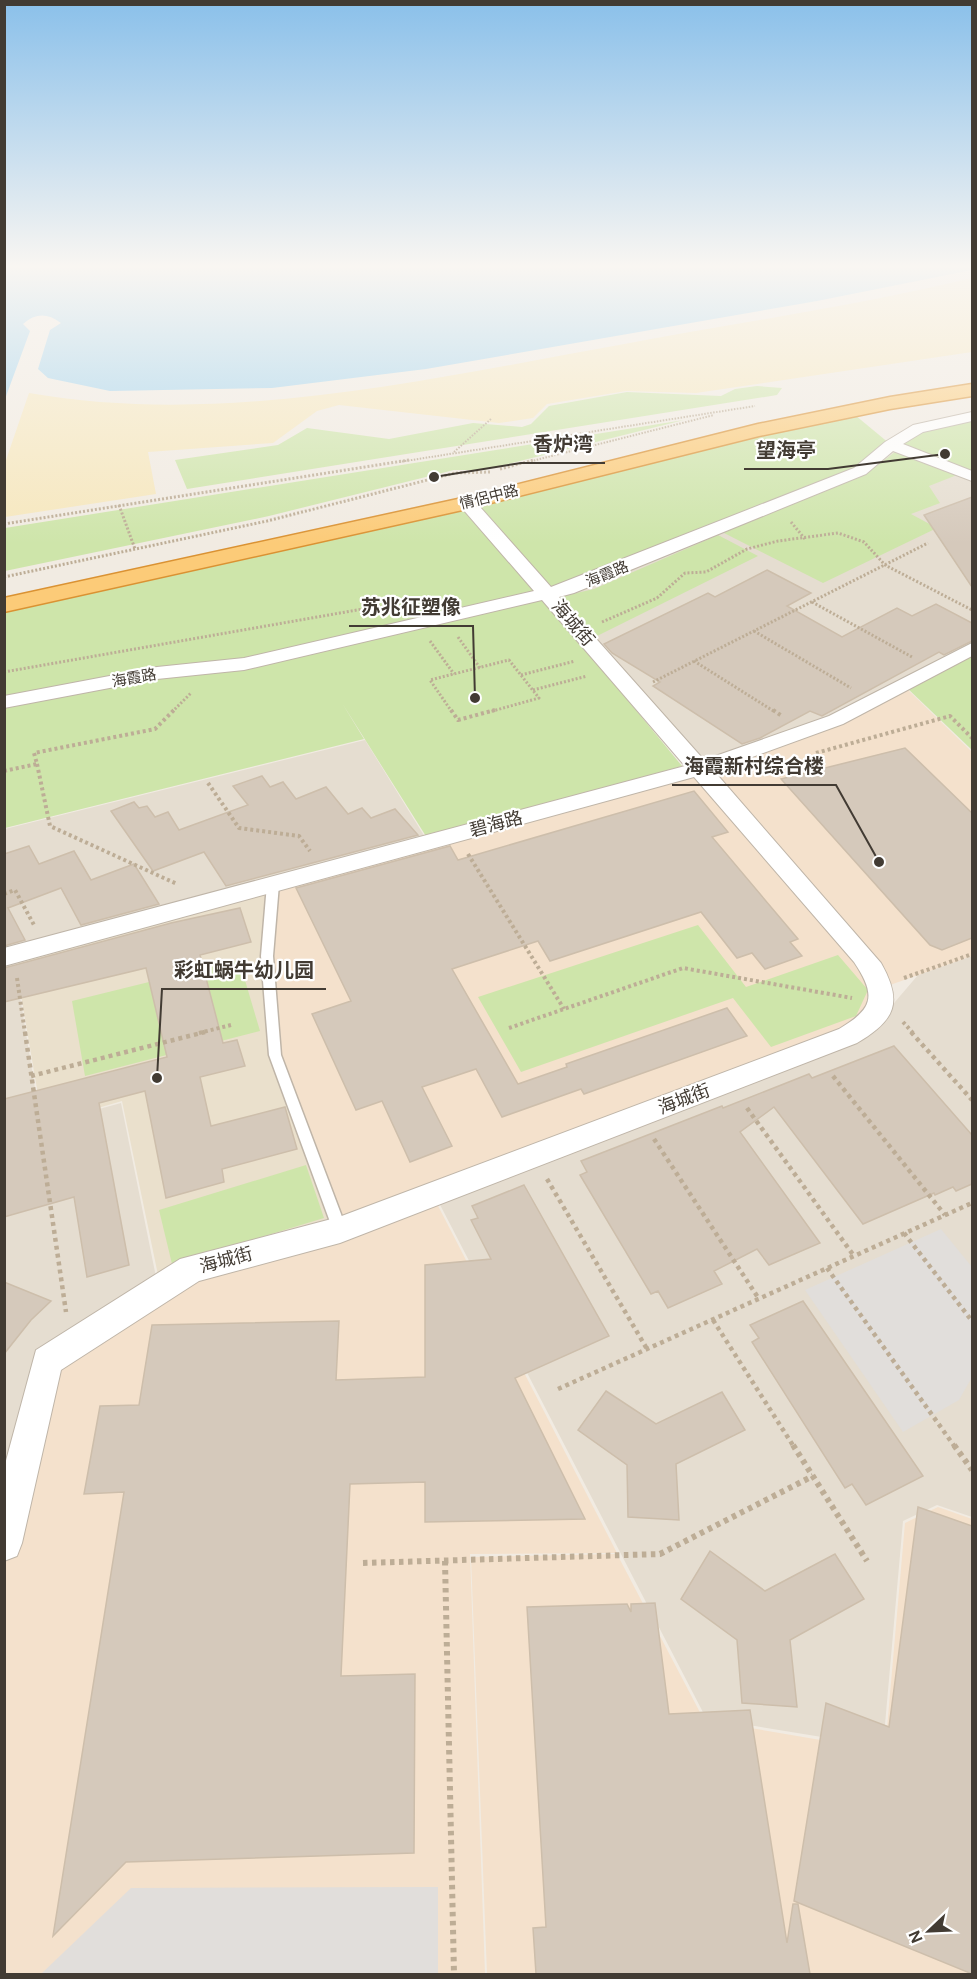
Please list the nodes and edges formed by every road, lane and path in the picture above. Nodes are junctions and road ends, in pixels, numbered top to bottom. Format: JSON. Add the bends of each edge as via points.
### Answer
{"nodes":[{"id":1,"x":972,"y":379,"type":"edge"},
{"id":2,"x":972,"y":390,"type":"edge"},
{"id":3,"x":972,"y":417,"type":"edge"},
{"id":4,"x":491,"y":419,"type":"dead end"},
{"id":5,"x":891,"y":445,"type":"junction"},
{"id":6,"x":453,"y":452,"type":"junction"},
{"id":7,"x":972,"y":476,"type":"edge"},
{"id":8,"x":467,"y":503,"type":"junction"},
{"id":9,"x":119,"y":505,"type":"junction"},
{"id":10,"x":4,"y":524,"type":"edge"},
{"id":11,"x":928,"y":543,"type":"dead end"},
{"id":12,"x":135,"y":549,"type":"junction"},
{"id":13,"x":885,"y":565,"type":"junction"},
{"id":14,"x":4,"y":577,"type":"edge"},
{"id":15,"x":4,"y":591,"type":"edge"},
{"id":16,"x":548,"y":594,"type":"junction"},
{"id":17,"x":420,"y":599,"type":"dead end"},
{"id":18,"x":812,"y":602,"type":"junction"},
{"id":19,"x":4,"y":605,"type":"edge"},
{"id":20,"x":972,"y":610,"type":"edge"},
{"id":21,"x":444,"y":618,"type":"junction"},
{"id":22,"x":418,"y":624,"type":"junction"},
{"id":23,"x":754,"y":631,"type":"junction"},
{"id":24,"x":581,"y":632,"type":"junction"},
{"id":25,"x":972,"y":649,"type":"edge"},
{"id":26,"x":912,"y":657,"type":"dead end"},
{"id":27,"x":694,"y":661,"type":"junction"},
{"id":28,"x":608,"y":662,"type":"junction"},
{"id":29,"x":480,"y":668,"type":"junction"},
{"id":30,"x":194,"y":669,"type":"junction"},
{"id":31,"x":4,"y":672,"type":"edge"},
{"id":32,"x":454,"y":674,"type":"junction"},
{"id":33,"x":521,"y":675,"type":"junction"},
{"id":34,"x":854,"y":689,"type":"dead end"},
{"id":35,"x":532,"y":690,"type":"junction"},
{"id":36,"x":634,"y":692,"type":"junction"},
{"id":37,"x":4,"y":702,"type":"edge"},
{"id":38,"x":787,"y":720,"type":"dead end"},
{"id":39,"x":972,"y":738,"type":"edge"},
{"id":40,"x":814,"y":754,"type":"dead end"},
{"id":41,"x":37,"y":764,"type":"junction"},
{"id":42,"x":702,"y":768,"type":"junction"},
{"id":43,"x":4,"y":771,"type":"edge"},
{"id":44,"x":208,"y":783,"type":"dead end"},
{"id":45,"x":456,"y":835,"type":"junction"},
{"id":46,"x":324,"y":870,"type":"junction"},
{"id":47,"x":273,"y":884,"type":"junction"},
{"id":48,"x":4,"y":894,"type":"edge"},
{"id":49,"x":213,"y":901,"type":"junction"},
{"id":50,"x":45,"y":947,"type":"junction"},
{"id":51,"x":972,"y":954,"type":"edge"},
{"id":52,"x":9,"y":956,"type":"edge"},
{"id":53,"x":882,"y":995,"type":"junction"},
{"id":54,"x":564,"y":1009,"type":"junction"},
{"id":55,"x":231,"y":1025,"type":"dead end"},
{"id":56,"x":509,"y":1028,"type":"dead end"},
{"id":57,"x":32,"y":1076,"type":"junction"},
{"id":58,"x":833,"y":1076,"type":"dead end"},
{"id":59,"x":972,"y":1100,"type":"edge"},
{"id":60,"x":747,"y":1108,"type":"dead end"},
{"id":61,"x":639,"y":1116,"type":"junction"},
{"id":62,"x":546,"y":1178,"type":"dead end"},
{"id":63,"x":972,"y":1203,"type":"edge"},
{"id":64,"x":945,"y":1215,"type":"junction"},
{"id":65,"x":340,"y":1230,"type":"junction"},
{"id":66,"x":904,"y":1233,"type":"junction"},
{"id":67,"x":854,"y":1256,"type":"junction"},
{"id":68,"x":827,"y":1268,"type":"junction"},
{"id":69,"x":759,"y":1299,"type":"junction"},
{"id":70,"x":66,"y":1312,"type":"dead end"},
{"id":71,"x":713,"y":1320,"type":"junction"},
{"id":72,"x":972,"y":1321,"type":"edge"},
{"id":73,"x":647,"y":1349,"type":"junction"},
{"id":74,"x":558,"y":1389,"type":"dead end"},
{"id":75,"x":972,"y":1470,"type":"edge"},
{"id":76,"x":813,"y":1476,"type":"junction"},
{"id":77,"x":4,"y":1543,"type":"edge"},
{"id":78,"x":445,"y":1561,"type":"junction"},
{"id":79,"x":867,"y":1561,"type":"dead end"},
{"id":80,"x":363,"y":1563,"type":"dead end"},
{"id":81,"x":454,"y":1974,"type":"edge"}],
"edges":[{"from":1,"to":15,"type":"highway","name":"情侶中路","via":[[811,404],[449,492]]},
{"from":2,"to":8,"type":"highway","name":"情侶中路","via":[[758,430]]},
{"from":3,"to":5,"type":"street","name":"海霞路","via":[[918,428]]},
{"from":4,"to":6,"type":"path"},
{"from":5,"to":7,"type":"street"},
{"from":5,"to":16,"type":"street","name":"海霞路","via":[[860,471],[586,584]]},
{"from":6,"to":9,"type":"path"},
{"from":6,"to":12,"type":"path","via":[[738,409],[486,473],[456,473]]},
{"from":8,"to":16,"type":"street","name":"海城街"},
{"from":8,"to":19,"type":"highway","name":"情侶中路"},
{"from":9,"to":10,"type":"path"},
{"from":9,"to":12,"type":"path"},
{"from":11,"to":13,"type":"path"},
{"from":12,"to":14,"type":"path"},
{"from":13,"to":18,"type":"path"},
{"from":13,"to":20,"type":"path"},
{"from":13,"to":24,"type":"path","via":[[864,542],[838,533],[778,542],[747,549],[706,572],[685,573],[657,598]]},
{"from":16,"to":21,"type":"street","name":"海霞路"},
{"from":16,"to":24,"type":"street","name":"海城街"},
{"from":17,"to":31,"type":"path"},
{"from":18,"to":23,"type":"path"},
{"from":18,"to":26,"type":"path"},
{"from":21,"to":22,"type":"street","name":"海霞路"},
{"from":21,"to":29,"type":"path"},
{"from":22,"to":30,"type":"street","name":"海霞路","via":[[243,664]]},
{"from":22,"to":32,"type":"path"},
{"from":23,"to":27,"type":"path"},
{"from":23,"to":34,"type":"path"},
{"from":24,"to":28,"type":"street","name":"海城街"},
{"from":25,"to":42,"type":"street","name":"碧海路","via":[[836,720]]},
{"from":27,"to":36,"type":"path"},
{"from":27,"to":38,"type":"path"},
{"from":28,"to":33,"type":"path"},
{"from":28,"to":35,"type":"path"},
{"from":28,"to":36,"type":"street","name":"海城街"},
{"from":29,"to":32,"type":"path"},
{"from":29,"to":33,"type":"path","via":[[509,660]]},
{"from":30,"to":37,"type":"street","name":"海霞路"},
{"from":30,"to":41,"type":"path","via":[[199,684],[155,729],[34,753]]},
{"from":32,"to":35,"type":"path","via":[[430,680],[458,720],[539,698]]},
{"from":33,"to":35,"type":"path"},
{"from":36,"to":42,"type":"street","name":"海城街"},
{"from":39,"to":40,"type":"path","via":[[950,716]]},
{"from":41,"to":43,"type":"path"},
{"from":41,"to":49,"type":"path","via":[[50,826]]},
{"from":42,"to":45,"type":"street","name":"碧海路"},
{"from":42,"to":53,"type":"street","name":"海城街","via":[[863,956],[874,971]]},
{"from":44,"to":46,"type":"path","via":[[239,828],[299,836]]},
{"from":45,"to":46,"type":"street","name":"碧海路"},
{"from":45,"to":54,"type":"path"},
{"from":46,"to":47,"type":"street","name":"碧海路"},
{"from":47,"to":49,"type":"street","name":"碧海路"},
{"from":47,"to":65,"type":"lane","via":[[267,956],[275,1055]]},
{"from":48,"to":50,"type":"path","via":[[15,890]]},
{"from":49,"to":50,"type":"street","name":"碧海路"},
{"from":50,"to":52,"type":"street","name":"碧海路"},
{"from":51,"to":53,"type":"path"},
{"from":52,"to":57,"type":"path"},
{"from":53,"to":54,"type":"path","via":[[683,968]]},
{"from":53,"to":59,"type":"path"},
{"from":53,"to":61,"type":"street","name":"海城街","via":[[876,1017],[848,1036]]},
{"from":54,"to":56,"type":"path"},
{"from":55,"to":57,"type":"path"},
{"from":57,"to":70,"type":"path"},
{"from":58,"to":64,"type":"path"},
{"from":60,"to":67,"type":"path"},
{"from":61,"to":65,"type":"street","name":"海城街"},
{"from":61,"to":69,"type":"path"},
{"from":62,"to":73,"type":"path"},
{"from":63,"to":64,"type":"path"},
{"from":64,"to":66,"type":"path"},
{"from":65,"to":77,"type":"street","name":"海城街","via":[[191,1269],[47,1360]]},
{"from":66,"to":67,"type":"path"},
{"from":66,"to":72,"type":"path"},
{"from":67,"to":68,"type":"path"},
{"from":68,"to":69,"type":"path"},
{"from":68,"to":75,"type":"path"},
{"from":69,"to":71,"type":"path"},
{"from":71,"to":73,"type":"path"},
{"from":71,"to":76,"type":"path"},
{"from":73,"to":74,"type":"path"},
{"from":76,"to":78,"type":"path","via":[[660,1554]]},
{"from":76,"to":79,"type":"path"},
{"from":78,"to":80,"type":"path"},
{"from":78,"to":81,"type":"path"}]}
